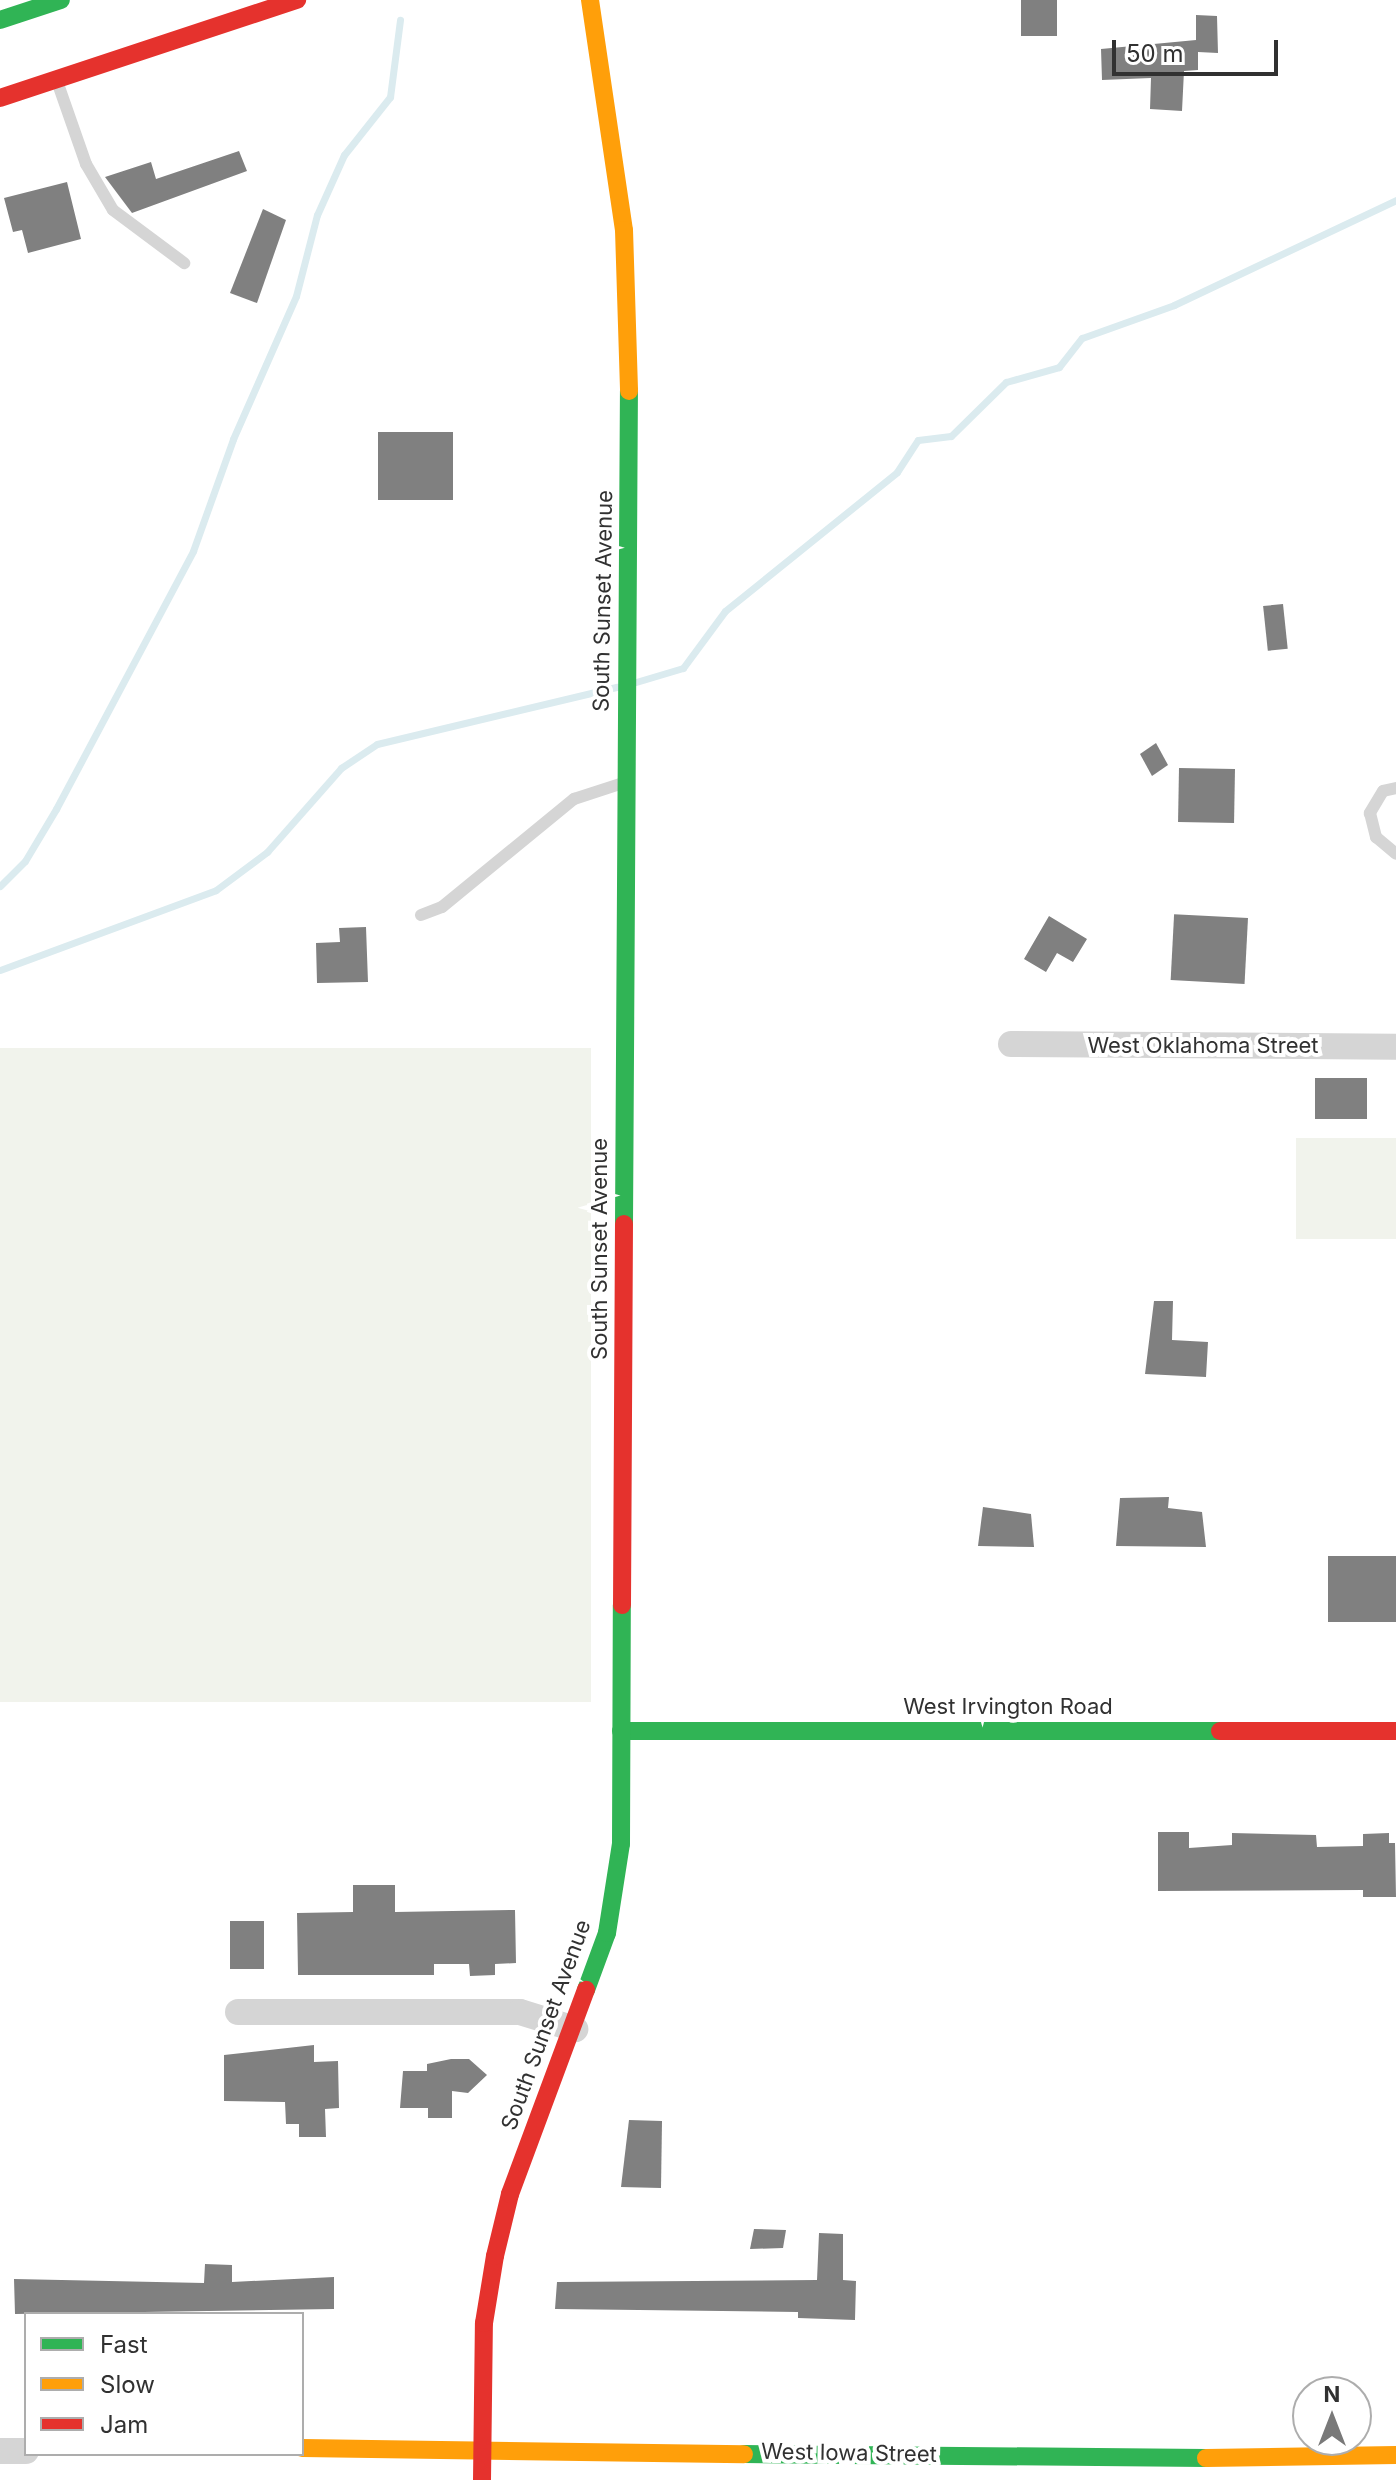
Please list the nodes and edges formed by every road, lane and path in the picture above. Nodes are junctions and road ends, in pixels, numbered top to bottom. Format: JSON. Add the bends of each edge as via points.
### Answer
{"nodes":[{"id":1,"x":61,"y":0,"type":"edge"},
{"id":2,"x":297,"y":0,"type":"edge"},
{"id":3,"x":590,"y":0,"type":"edge"},
{"id":4,"x":0,"y":20,"type":"edge"},
{"id":5,"x":56,"y":77,"type":"junction"},
{"id":6,"x":0,"y":98,"type":"edge"},
{"id":7,"x":184,"y":263,"type":"dead end"},
{"id":8,"x":626,"y":783,"type":"junction"},
{"id":9,"x":1396,"y":788,"type":"edge"},
{"id":10,"x":1396,"y":854,"type":"edge"},
{"id":11,"x":421,"y":915,"type":"dead end"},
{"id":12,"x":1011,"y":1044,"type":"dead end"},
{"id":13,"x":1396,"y":1047,"type":"edge"},
{"id":14,"x":621,"y":1731,"type":"junction"},
{"id":15,"x":1396,"y":1731,"type":"edge"},
{"id":16,"x":238,"y":2012,"type":"dead end"},
{"id":17,"x":575,"y":2029,"type":"junction"},
{"id":18,"x":482,"y":2446,"type":"junction"},
{"id":19,"x":304,"y":2448,"type":"edge"},
{"id":20,"x":0,"y":2451,"type":"edge"},
{"id":21,"x":24,"y":2451,"type":"edge"},
{"id":22,"x":1396,"y":2455,"type":"edge"},
{"id":23,"x":1142,"y":2469,"type":"edge"},
{"id":24,"x":482,"y":2480,"type":"edge"}],
"edges":[{"from":1,"to":4,"type":"street"},
{"from":2,"to":5,"type":"street"},
{"from":3,"to":8,"type":"street","name":"South Sunset Avenue","via":[[624,230],[629,312]]},
{"from":5,"to":6,"type":"street"},
{"from":5,"to":7,"type":"lane","via":[[86,164],[113,210]]},
{"from":8,"to":11,"type":"lane","via":[[574,799],[442,907]]},
{"from":8,"to":14,"type":"street","name":"South Sunset Avenue"},
{"from":9,"to":10,"type":"lane","via":[[1383,791],[1370,813],[1376,837]]},
{"from":12,"to":13,"type":"street","name":"West Oklahoma Street"},
{"from":14,"to":15,"type":"street","name":"West Irvington Road"},
{"from":14,"to":17,"type":"street","name":"South Sunset Avenue","via":[[618,1878]]},
{"from":16,"to":17,"type":"street","via":[[520,2012]]},
{"from":17,"to":18,"type":"street","name":"South Sunset Avenue","via":[[510,2194],[495,2256],[484,2323]]},
{"from":18,"to":19,"type":"street","name":"West Iowa Street"},
{"from":18,"to":23,"type":"street","name":"West Iowa Street"},
{"from":18,"to":24,"type":"street","name":"South Sunset Avenue"},
{"from":20,"to":21,"type":"street"},
{"from":22,"to":23,"type":"street","name":"West Iowa Street"}]}
